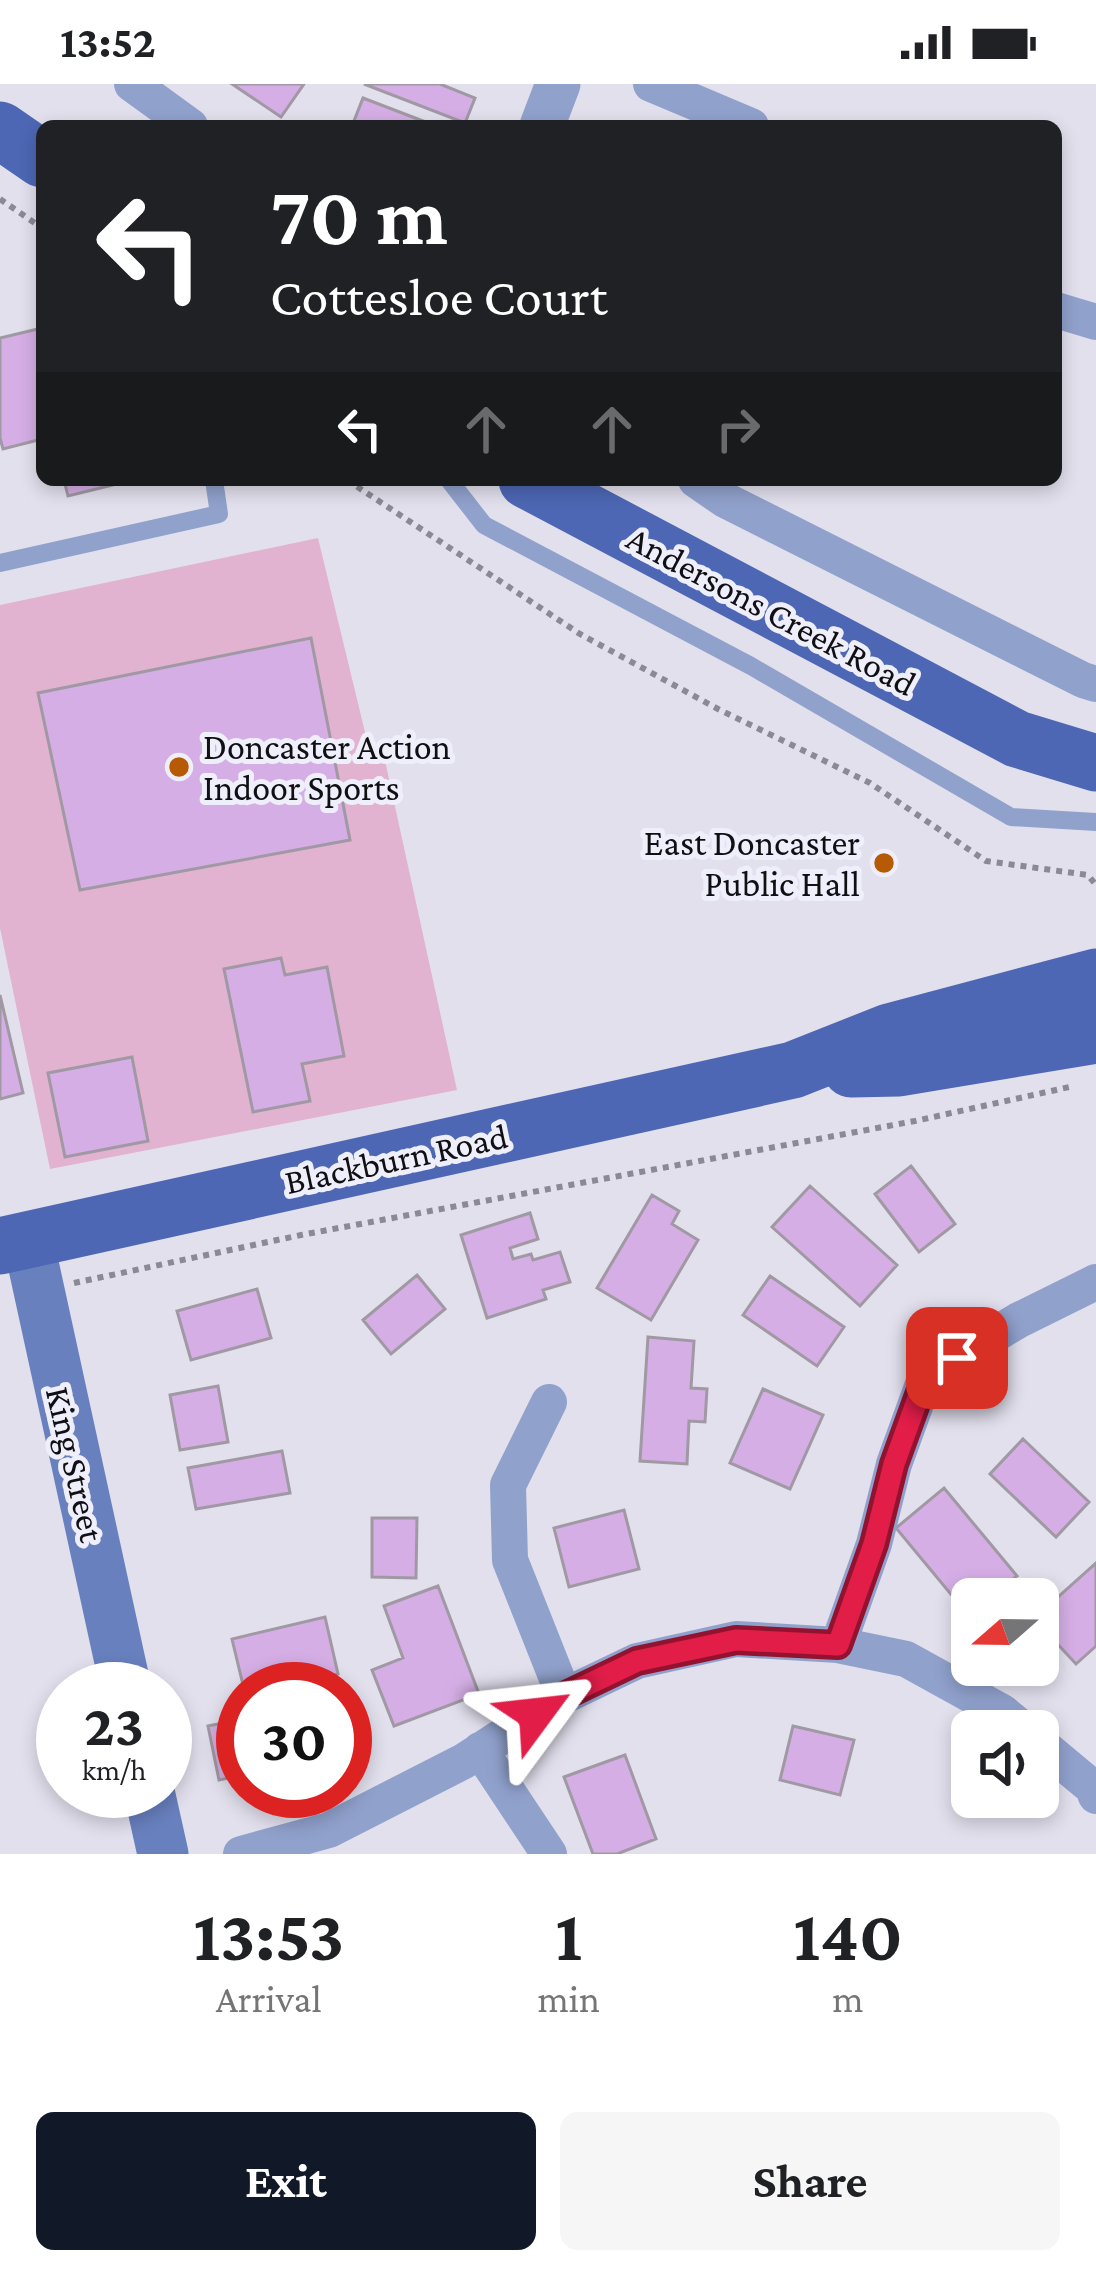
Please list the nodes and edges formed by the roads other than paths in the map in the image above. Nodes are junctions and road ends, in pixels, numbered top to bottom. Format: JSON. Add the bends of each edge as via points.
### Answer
{"nodes":[{"id":1,"x":132,"y":84,"type":"edge"},
{"id":2,"x":558,"y":84,"type":"edge"},
{"id":3,"x":651,"y":84,"type":"edge"},
{"id":4,"x":182,"y":120,"type":"edge"},
{"id":5,"x":544,"y":120,"type":"edge"},
{"id":6,"x":737,"y":120,"type":"edge"},
{"id":7,"x":0,"y":130,"type":"edge"},
{"id":8,"x":36,"y":155,"type":"edge"},
{"id":9,"x":1062,"y":312,"type":"edge"},
{"id":10,"x":1096,"y":322,"type":"edge"},
{"id":11,"x":215,"y":486,"type":"edge"},
{"id":12,"x":454,"y":486,"type":"edge"},
{"id":13,"x":538,"y":486,"type":"edge"},
{"id":14,"x":705,"y":486,"type":"edge"},
{"id":15,"x":0,"y":563,"type":"edge"},
{"id":16,"x":1096,"y":684,"type":"edge"},
{"id":17,"x":1017,"y":739,"type":"junction"},
{"id":18,"x":1096,"y":764,"type":"edge"},
{"id":19,"x":1096,"y":807,"type":"edge"},
{"id":20,"x":1096,"y":822,"type":"edge"},
{"id":21,"x":1096,"y":977,"type":"edge"},
{"id":22,"x":1096,"y":1035,"type":"edge"},
{"id":23,"x":793,"y":1070,"type":"junction"},
{"id":24,"x":22,"y":1258,"type":"edge"},
{"id":25,"x":1096,"y":1282,"type":"edge"},
{"id":26,"x":549,"y":1402,"type":"dead end"},
{"id":27,"x":838,"y":1645,"type":"junction"},
{"id":28,"x":119,"y":1662,"type":"edge"},
{"id":29,"x":564,"y":1696,"type":"junction"},
{"id":30,"x":998,"y":1710,"type":"edge"},
{"id":31,"x":480,"y":1750,"type":"junction"},
{"id":32,"x":1059,"y":1760,"type":"edge"},
{"id":33,"x":1096,"y":1796,"type":"edge"},
{"id":34,"x":154,"y":1818,"type":"edge"},
{"id":35,"x":163,"y":1854,"type":"edge"},
{"id":36,"x":241,"y":1854,"type":"edge"},
{"id":37,"x":549,"y":1854,"type":"edge"}],
"edges":[{"from":1,"to":4,"type":"street"},
{"from":2,"to":5,"type":"street"},
{"from":3,"to":6,"type":"street"},
{"from":7,"to":8,"type":"main road"},
{"from":9,"to":10,"type":"street"},
{"from":11,"to":15,"type":"lane","via":[[219,514]]},
{"from":12,"to":20,"type":"lane","via":[[484,525],[751,666],[1011,817]]},
{"from":13,"to":17,"type":"main road","name":"Andersons Creek Road"},
{"from":14,"to":16,"type":"street","name":"Andersons Creek Road"},
{"from":17,"to":18,"type":"main road","name":"Andersons Creek Road"},
{"from":17,"to":19,"type":"main road","name":"Andersons Creek Road"},
{"from":21,"to":23,"type":"main road","name":"Blackburn Road","via":[[889,1032]]},
{"from":22,"to":23,"type":"main road","name":"Blackburn Road","via":[[899,1068]]},
{"from":23,"to":24,"type":"main road","name":"Blackburn Road"},
{"from":24,"to":28,"type":"main road","name":"King Street"},
{"from":25,"to":27,"type":"street","via":[[926,1376]]},
{"from":26,"to":29,"type":"street","via":[[508,1485],[510,1560]]},
{"from":27,"to":29,"type":"street","via":[[736,1640],[637,1661]]},
{"from":27,"to":30,"type":"street","via":[[906,1659]]},
{"from":29,"to":31,"type":"street"},
{"from":31,"to":36,"type":"street","via":[[329,1830]]},
{"from":31,"to":37,"type":"street"},
{"from":32,"to":33,"type":"street"},
{"from":34,"to":35,"type":"main road"}]}
